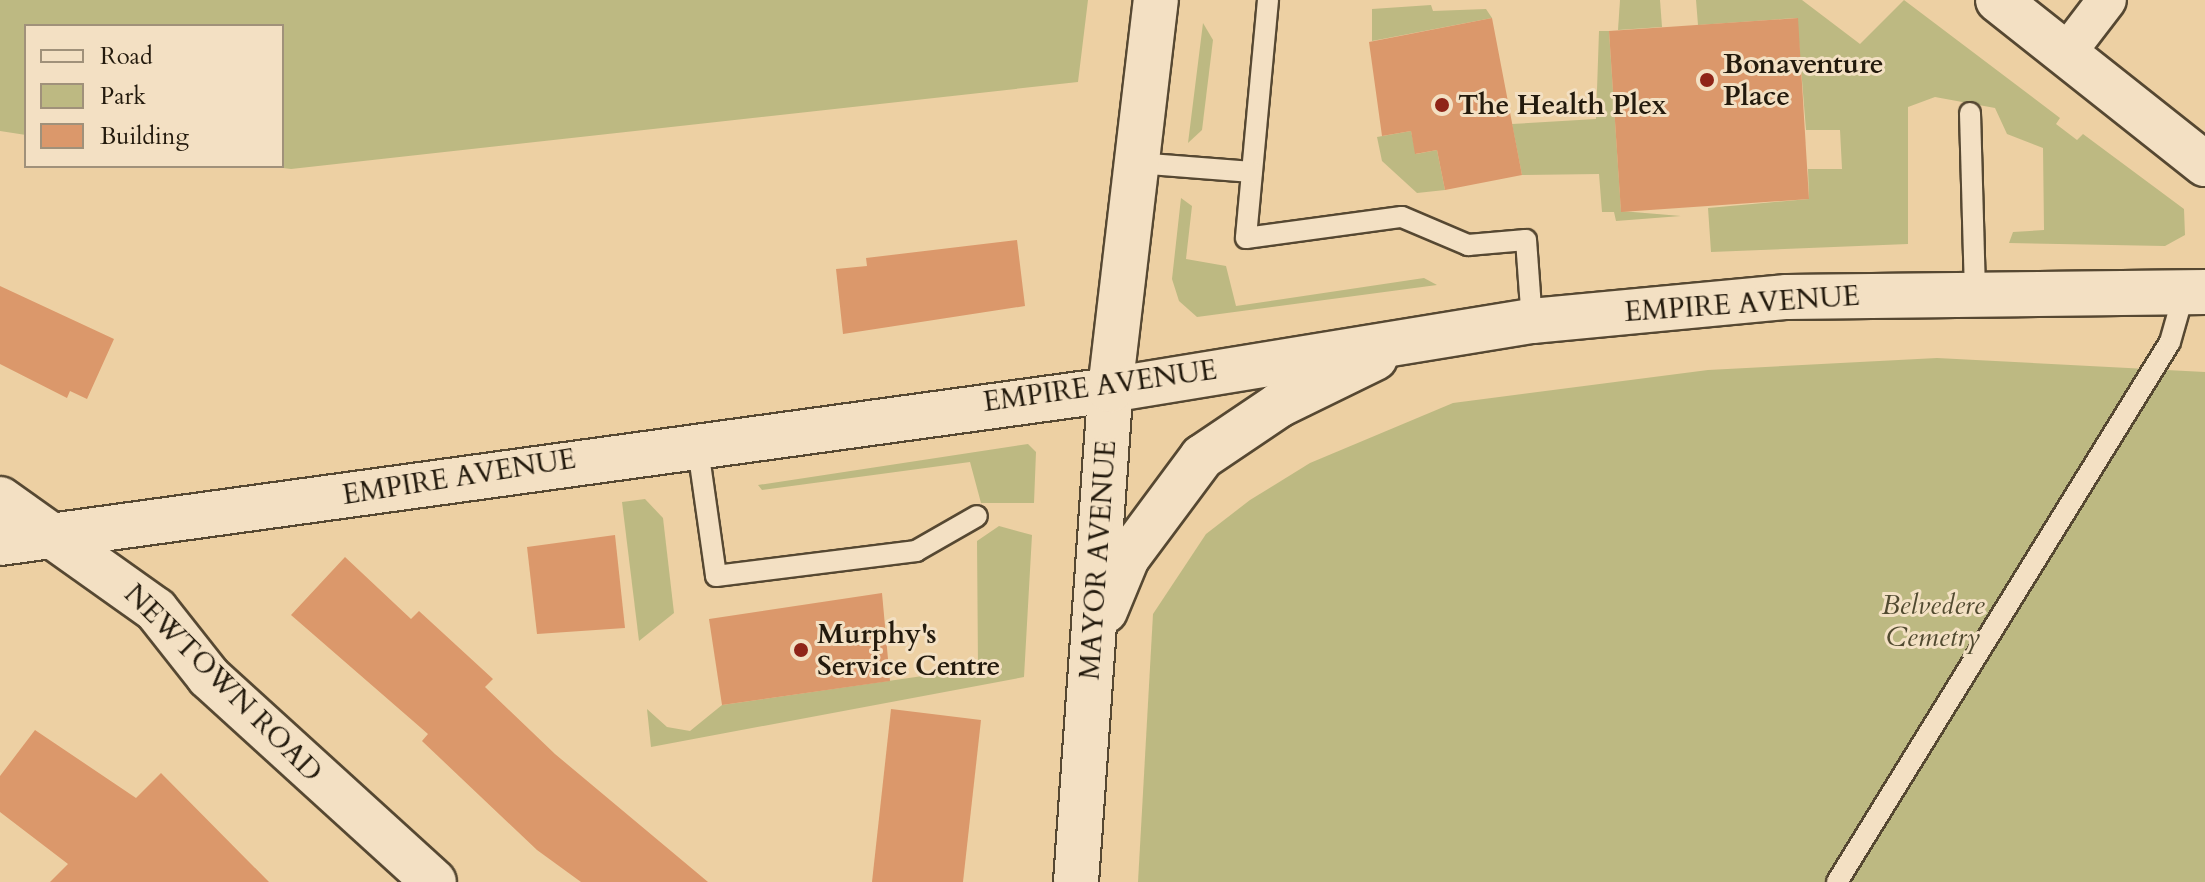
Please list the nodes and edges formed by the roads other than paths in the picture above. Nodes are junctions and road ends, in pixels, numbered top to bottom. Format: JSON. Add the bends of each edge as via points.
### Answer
{"nodes":[{"id":1,"x":1156,"y":0,"type":"edge"},
{"id":2,"x":1268,"y":0,"type":"edge"},
{"id":3,"x":1998,"y":0,"type":"edge"},
{"id":4,"x":2107,"y":0,"type":"edge"},
{"id":5,"x":2068,"y":51,"type":"junction"},
{"id":6,"x":1970,"y":113,"type":"dead end"},
{"id":7,"x":1137,"y":163,"type":"junction"},
{"id":8,"x":2205,"y":164,"type":"edge"},
{"id":9,"x":1252,"y":172,"type":"junction"},
{"id":10,"x":2195,"y":293,"type":"edge"},
{"id":11,"x":1975,"y":294,"type":"junction"},
{"id":12,"x":1532,"y":321,"type":"junction"},
{"id":13,"x":1408,"y":341,"type":"junction"},
{"id":14,"x":1110,"y":390,"type":"junction"},
{"id":15,"x":697,"y":442,"type":"junction"},
{"id":16,"x":0,"y":499,"type":"edge"},
{"id":17,"x":977,"y":516,"type":"dead end"},
{"id":18,"x":54,"y":536,"type":"junction"},
{"id":19,"x":0,"y":543,"type":"edge"},
{"id":20,"x":1091,"y":647,"type":"junction"},
{"id":21,"x":434,"y":882,"type":"edge"},
{"id":22,"x":1076,"y":882,"type":"edge"},
{"id":23,"x":1837,"y":882,"type":"edge"}],
"edges":[{"from":1,"to":7,"type":"street","name":"MAYOR AVENUE"},
{"from":2,"to":9,"type":"lane"},
{"from":3,"to":5,"type":"street"},
{"from":4,"to":5,"type":"street"},
{"from":5,"to":8,"type":"street"},
{"from":6,"to":11,"type":"lane"},
{"from":7,"to":9,"type":"lane"},
{"from":7,"to":14,"type":"street","name":"MAYOR AVENUE"},
{"from":9,"to":12,"type":"lane","via":[[1246,238],[1402,217],[1468,245],[1526,240]]},
{"from":10,"to":11,"type":"street","name":"EMPIRE AVENUE"},
{"from":10,"to":23,"type":"lane","via":[[2170,342]]},
{"from":11,"to":12,"type":"street","name":"EMPIRE AVENUE","via":[[1694,303]]},
{"from":12,"to":13,"type":"street","name":"EMPIRE AVENUE"},
{"from":13,"to":14,"type":"street","name":"EMPIRE AVENUE"},
{"from":13,"to":20,"type":"street","via":[[1279,405],[1202,457],[1127,558]]},
{"from":14,"to":15,"type":"street","name":"EMPIRE AVENUE"},
{"from":14,"to":20,"type":"street","name":"MAYOR AVENUE"},
{"from":15,"to":17,"type":"lane","via":[[716,576],[916,551]]},
{"from":15,"to":18,"type":"street","name":"EMPIRE AVENUE"},
{"from":16,"to":18,"type":"street","name":"NEWTOWN ROAD"},
{"from":18,"to":19,"type":"street","name":"EMPIRE AVENUE"},
{"from":18,"to":21,"type":"street","name":"NEWTOWN ROAD","via":[[156,610],[209,677]]},
{"from":20,"to":22,"type":"street","name":"MAYOR AVENUE"}]}
